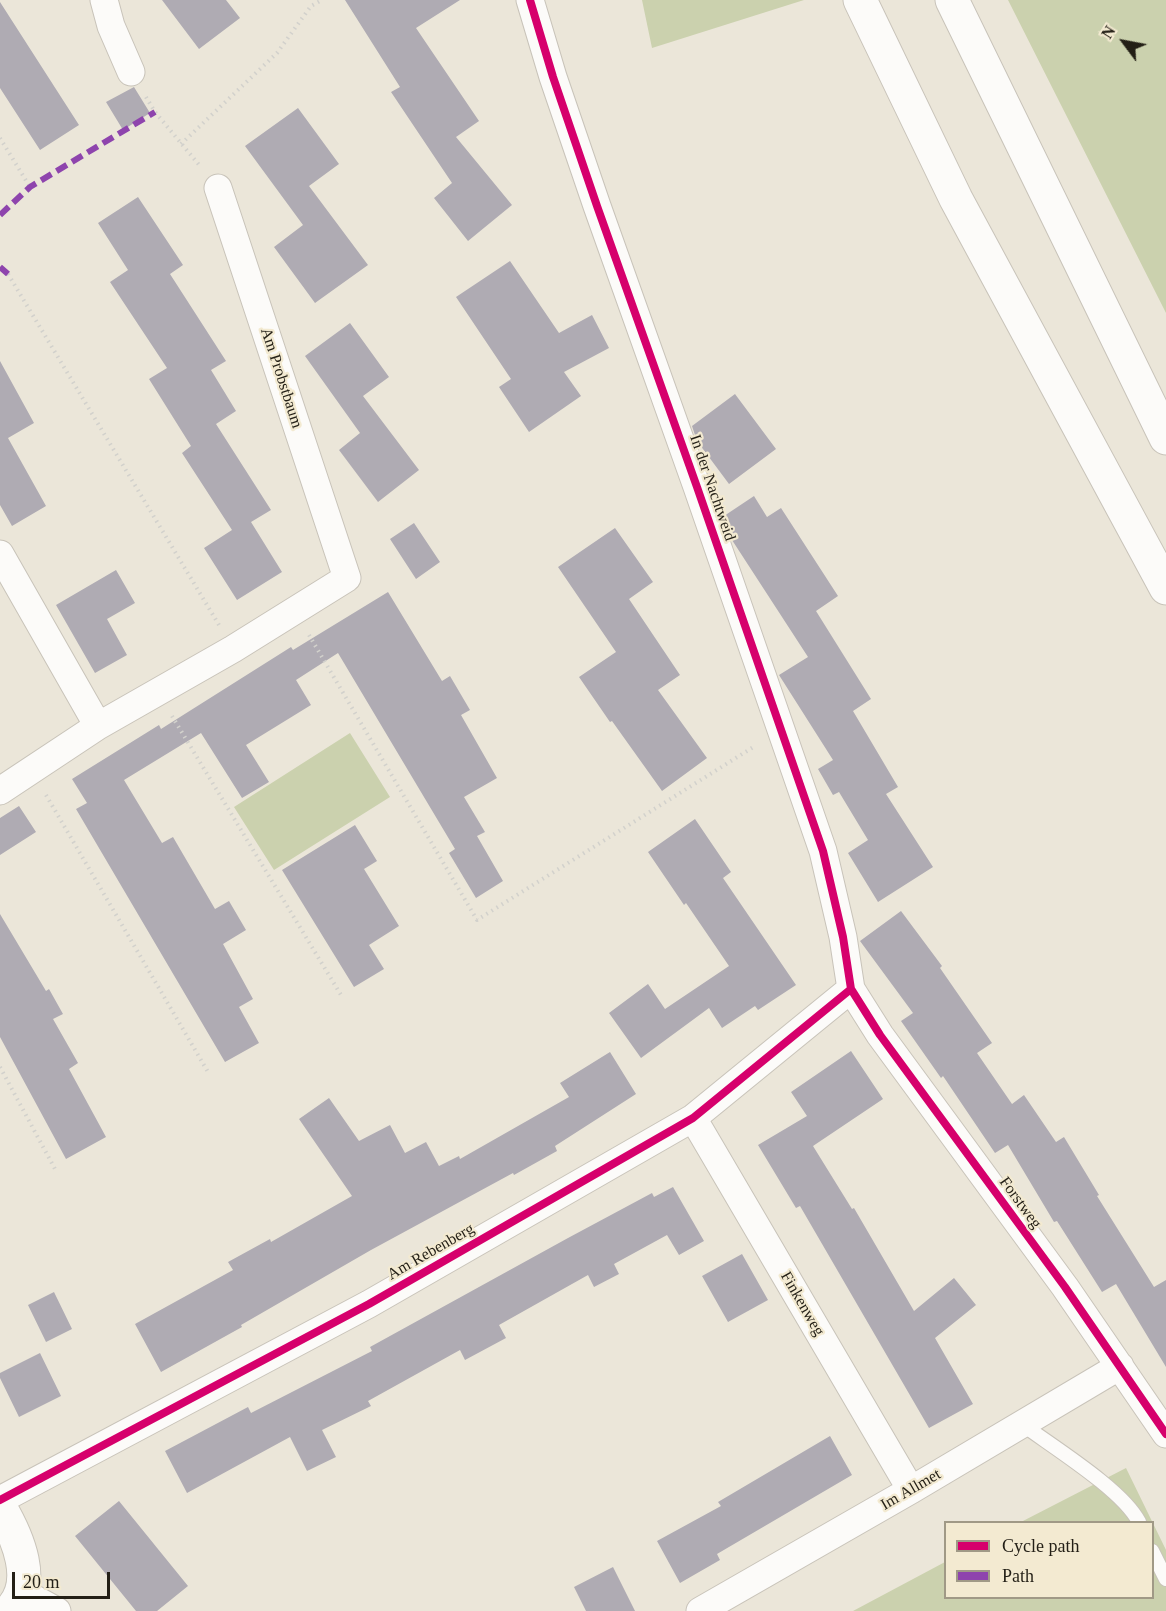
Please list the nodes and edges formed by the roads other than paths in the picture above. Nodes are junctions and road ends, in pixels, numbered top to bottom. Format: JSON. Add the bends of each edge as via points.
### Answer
{"nodes":[{"id":1,"x":104,"y":0,"type":"edge"},
{"id":2,"x":530,"y":0,"type":"edge"},
{"id":3,"x":860,"y":0,"type":"edge"},
{"id":4,"x":952,"y":0,"type":"edge"},
{"id":5,"x":130,"y":72,"type":"road end"},
{"id":6,"x":218,"y":188,"type":"road end"},
{"id":7,"x":1166,"y":438,"type":"edge"},
{"id":8,"x":0,"y":554,"type":"edge"},
{"id":9,"x":1166,"y":588,"type":"edge"},
{"id":10,"x":98,"y":726,"type":"junction"},
{"id":11,"x":0,"y":791,"type":"edge"},
{"id":12,"x":851,"y":990,"type":"junction"},
{"id":13,"x":693,"y":1118,"type":"junction"},
{"id":14,"x":1120,"y":1366,"type":"junction"},
{"id":15,"x":1022,"y":1424,"type":"junction"},
{"id":16,"x":1166,"y":1434,"type":"edge"},
{"id":17,"x":911,"y":1490,"type":"junction"},
{"id":18,"x":0,"y":1500,"type":"edge"},
{"id":19,"x":0,"y":1507,"type":"edge"},
{"id":20,"x":1138,"y":1521,"type":"edge"},
{"id":21,"x":1154,"y":1555,"type":"edge"},
{"id":22,"x":1166,"y":1579,"type":"edge"},
{"id":23,"x":16,"y":1601,"type":"edge"},
{"id":24,"x":57,"y":1611,"type":"edge"},
{"id":25,"x":700,"y":1611,"type":"edge"}],
"edges":[{"from":1,"to":5,"type":"street"},
{"from":2,"to":12,"type":"street","name":"In der Nachtweid","via":[[593,195],[823,851]]},
{"from":3,"to":9,"type":"main road","via":[[956,199]]},
{"from":4,"to":7,"type":"main road"},
{"from":6,"to":10,"type":"street","name":"Am Probstbaum","via":[[347,578]]},
{"from":8,"to":10,"type":"street"},
{"from":10,"to":11,"type":"street","name":"Am Probstbaum"},
{"from":12,"to":13,"type":"street","name":"Am Rebenberg"},
{"from":12,"to":14,"type":"street","name":"Forstweg"},
{"from":13,"to":17,"type":"street","name":"Finkenweg"},
{"from":13,"to":18,"type":"street","name":"Am Rebenberg","via":[[369,1304]]},
{"from":14,"to":15,"type":"street","name":"Im Allmet"},
{"from":14,"to":16,"type":"street","name":"Forstweg"},
{"from":15,"to":17,"type":"street","name":"Im Allmet"},
{"from":15,"to":20,"type":"lane","via":[[1100,1481]]},
{"from":17,"to":25,"type":"street","name":"Im Allmet"},
{"from":19,"to":23,"type":"main road","via":[[24,1569]]},
{"from":21,"to":22,"type":"lane"},
{"from":23,"to":24,"type":"street"}]}
